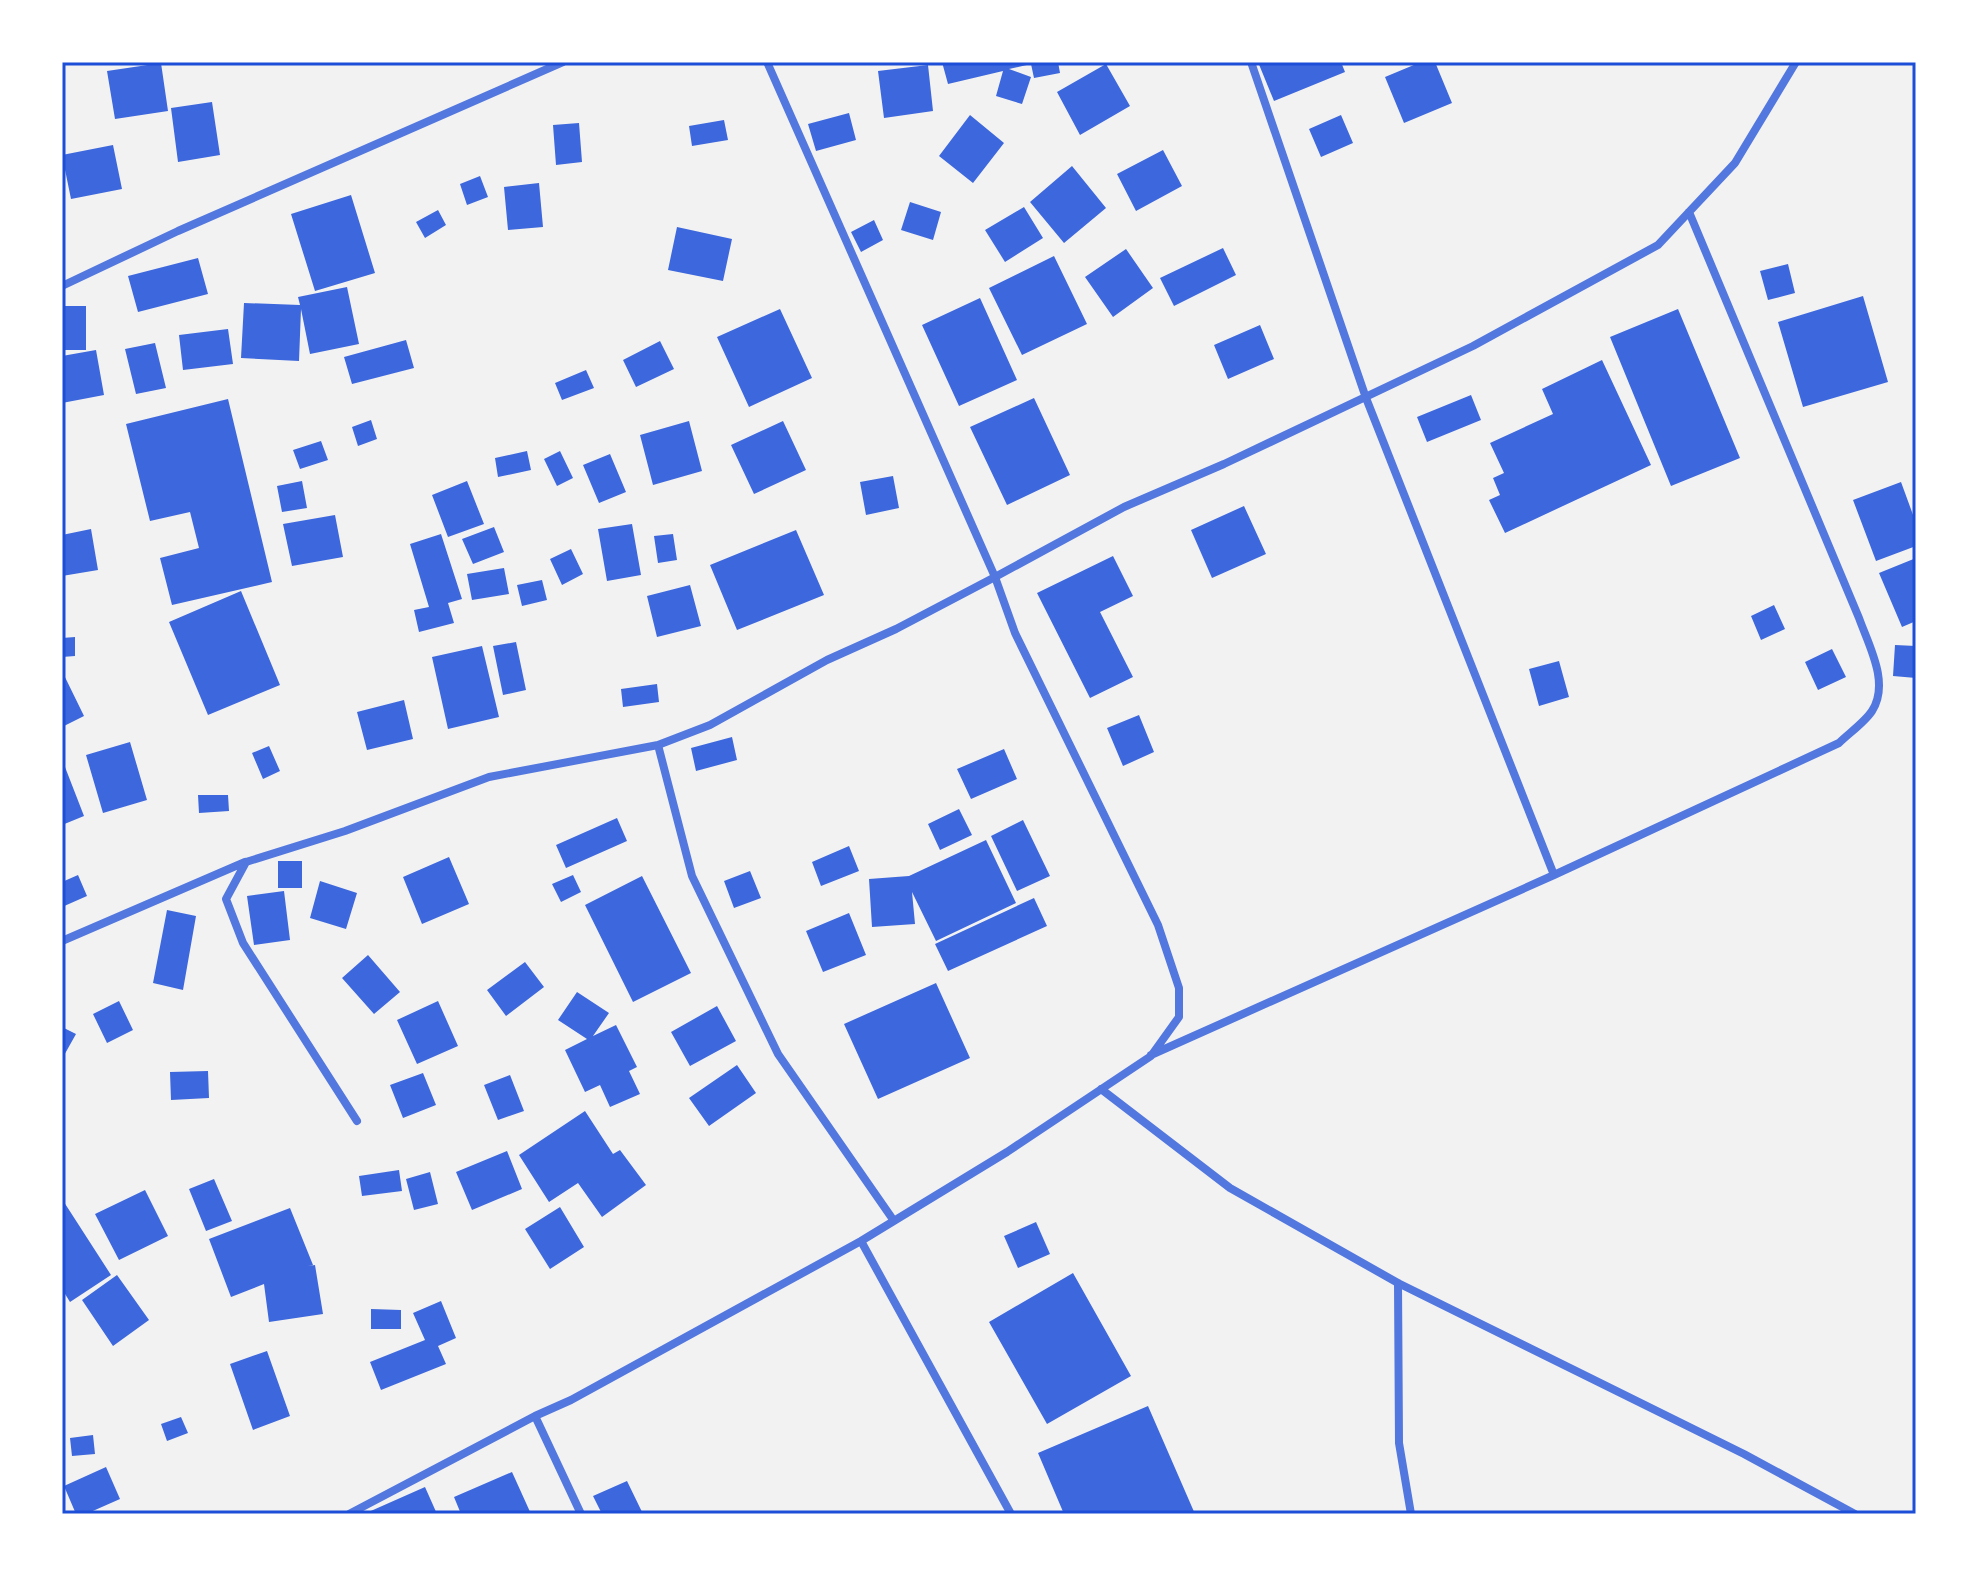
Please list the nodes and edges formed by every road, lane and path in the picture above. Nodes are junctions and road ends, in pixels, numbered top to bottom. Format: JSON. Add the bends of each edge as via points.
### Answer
{"nodes":[{"id":1,"x":563,"y":62,"type":"edge"},
{"id":2,"x":767,"y":62,"type":"edge"},
{"id":3,"x":1251,"y":62,"type":"edge"},
{"id":4,"x":1796,"y":62,"type":"edge"},
{"id":5,"x":1689,"y":212,"type":"junction"},
{"id":6,"x":62,"y":286,"type":"edge"},
{"id":7,"x":1366,"y":398,"type":"junction"},
{"id":8,"x":995,"y":577,"type":"junction"},
{"id":9,"x":658,"y":745,"type":"junction"},
{"id":10,"x":246,"y":862,"type":"junction"},
{"id":11,"x":1554,"y":875,"type":"junction"},
{"id":12,"x":62,"y":941,"type":"edge"},
{"id":13,"x":1151,"y":1056,"type":"junction"},
{"id":14,"x":1101,"y":1089,"type":"junction"},
{"id":15,"x":357,"y":1121,"type":"dead end"},
{"id":16,"x":894,"y":1221,"type":"junction"},
{"id":17,"x":861,"y":1241,"type":"junction"},
{"id":18,"x":1398,"y":1283,"type":"junction"},
{"id":19,"x":535,"y":1416,"type":"junction"},
{"id":20,"x":349,"y":1514,"type":"edge"},
{"id":21,"x":581,"y":1514,"type":"edge"},
{"id":22,"x":1011,"y":1514,"type":"edge"},
{"id":23,"x":1411,"y":1514,"type":"edge"},
{"id":24,"x":1855,"y":1514,"type":"edge"}],
"edges":[{"from":1,"to":6,"type":"street"},
{"from":2,"to":8,"type":"street"},
{"from":3,"to":7,"type":"street"},
{"from":4,"to":5,"type":"street","via":[[1735,163]]},
{"from":5,"to":7,"type":"street","via":[[1658,245]]},
{"from":5,"to":11,"type":"street","via":[[1859,618],[1879,688],[1872,711],[1839,743]]},
{"from":7,"to":8,"type":"street","via":[[1124,507]]},
{"from":7,"to":11,"type":"street"},
{"from":8,"to":9,"type":"street","via":[[710,725]]},
{"from":8,"to":13,"type":"street","via":[[1015,633],[1158,925],[1179,988],[1179,1017]]},
{"from":9,"to":10,"type":"street","via":[[489,777]]},
{"from":9,"to":16,"type":"street","via":[[692,876],[778,1054]]},
{"from":10,"to":12,"type":"street"},
{"from":10,"to":15,"type":"street","via":[[226,899],[243,943]]},
{"from":11,"to":13,"type":"street"},
{"from":13,"to":14,"type":"street"},
{"from":14,"to":16,"type":"street"},
{"from":14,"to":18,"type":"street","via":[[1230,1188]]},
{"from":16,"to":17,"type":"street"},
{"from":17,"to":19,"type":"street"},
{"from":17,"to":22,"type":"street"},
{"from":18,"to":23,"type":"street","via":[[1399,1443]]},
{"from":18,"to":24,"type":"street"},
{"from":19,"to":20,"type":"street"},
{"from":19,"to":21,"type":"street"}]}
